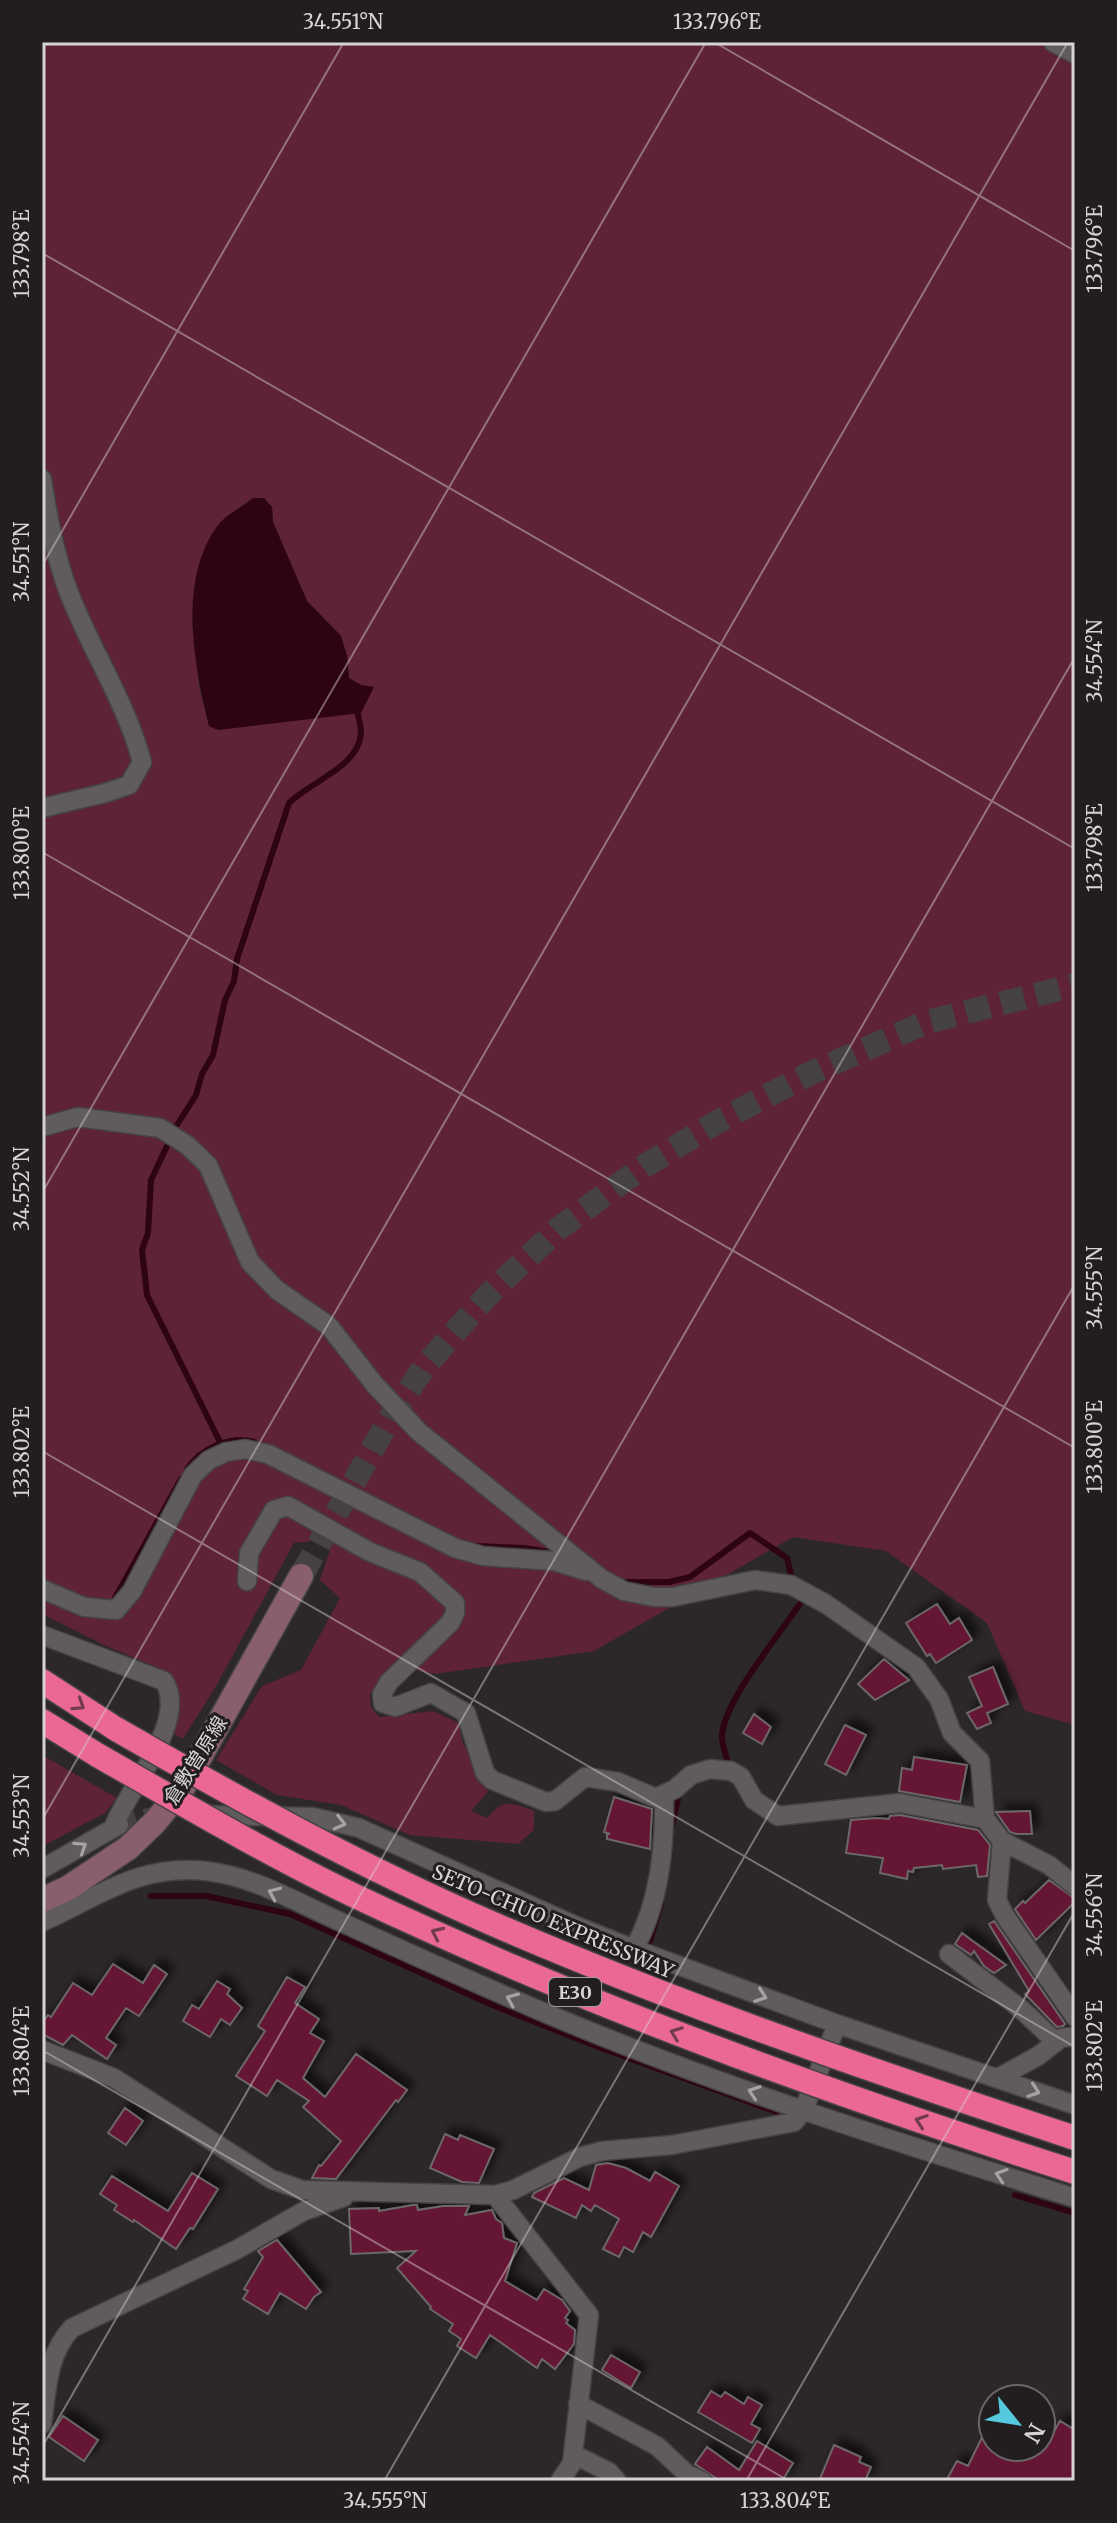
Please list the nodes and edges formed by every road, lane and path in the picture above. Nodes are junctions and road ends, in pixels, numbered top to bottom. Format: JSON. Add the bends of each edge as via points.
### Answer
{"nodes":[{"id":1,"x":1053,"y":42,"type":"edge"},
{"id":2,"x":1075,"y":54,"type":"edge"},
{"id":3,"x":42,"y":479,"type":"edge"},
{"id":4,"x":42,"y":808,"type":"edge"},
{"id":5,"x":42,"y":1127,"type":"edge"},
{"id":6,"x":593,"y":1571,"type":"junction"},
{"id":7,"x":301,"y":1576,"type":"tunnel mouth"},
{"id":8,"x":247,"y":1581,"type":"dead end"},
{"id":9,"x":42,"y":1589,"type":"edge"},
{"id":10,"x":42,"y":1635,"type":"edge"},
{"id":11,"x":42,"y":1681,"type":"edge"},
{"id":12,"x":42,"y":1721,"type":"edge"},
{"id":13,"x":664,"y":1794,"type":"junction"},
{"id":14,"x":179,"y":1815,"type":"tunnel mouth"},
{"id":15,"x":985,"y":1819,"type":"junction"},
{"id":16,"x":1002,"y":1841,"type":"junction"},
{"id":17,"x":45,"y":1863,"type":"edge"},
{"id":18,"x":1075,"y":1886,"type":"edge"},
{"id":19,"x":42,"y":1900,"type":"edge"},
{"id":20,"x":42,"y":1922,"type":"edge"},
{"id":21,"x":634,"y":1949,"type":"junction"},
{"id":22,"x":949,"y":1954,"type":"dead end"},
{"id":23,"x":837,"y":2024,"type":"junction"},
{"id":24,"x":1070,"y":2030,"type":"edge"},
{"id":25,"x":42,"y":2050,"type":"edge"},
{"id":26,"x":998,"y":2078,"type":"junction"},
{"id":27,"x":1075,"y":2105,"type":"edge"},
{"id":28,"x":804,"y":2109,"type":"junction"},
{"id":29,"x":1075,"y":2138,"type":"edge"},
{"id":30,"x":1075,"y":2172,"type":"edge"},
{"id":31,"x":354,"y":2193,"type":"junction"},
{"id":32,"x":495,"y":2195,"type":"junction"},
{"id":33,"x":1075,"y":2198,"type":"edge"},
{"id":34,"x":578,"y":2404,"type":"junction"},
{"id":35,"x":42,"y":2424,"type":"edge"},
{"id":36,"x":573,"y":2454,"type":"junction"},
{"id":37,"x":560,"y":2481,"type":"edge"},
{"id":38,"x":617,"y":2481,"type":"edge"},
{"id":39,"x":702,"y":2481,"type":"edge"}],
"edges":[{"from":1,"to":2,"type":"street"},
{"from":3,"to":4,"type":"street","via":[[69,593],[134,733],[142,762],[129,785]]},
{"from":5,"to":6,"type":"street","via":[[78,1117],[160,1128],[187,1145],[208,1165],[250,1262],[277,1290],[329,1326],[419,1432]]},
{"from":6,"to":9,"type":"street","via":[[455,1548],[268,1454],[245,1449],[209,1460],[193,1475],[132,1591],[116,1610],[84,1607]]},
{"from":6,"to":15,"type":"street","via":[[624,1591],[654,1597],[755,1580],[791,1585],[826,1604],[916,1667],[939,1699],[952,1733],[980,1761]]},
{"from":7,"to":19,"type":"street","name":"倉敷曽原線","via":[[182,1789],[128,1848]]},
{"from":8,"to":13,"type":"street","via":[[249,1553],[274,1510],[288,1506],[370,1552],[420,1572],[455,1603],[455,1613],[389,1682],[383,1703],[395,1707],[431,1693],[466,1713],[485,1773],[546,1802],[555,1801],[585,1777],[618,1782],[656,1798]]},
{"from":17,"to":10,"type":"street","one_way":true,"via":[[116,1825],[168,1726],[170,1696],[164,1681]]},
{"from":11,"to":29,"type":"highway","name":"SETO-CHUO EXPRESSWAY","number":"E30","one_way":true,"bridge":true,"via":[[244,1803],[490,1922],[673,1998]]},
{"from":30,"to":12,"type":"highway","number":"E30","one_way":true,"bridge":true,"via":[[789,2076],[476,1951],[229,1831]]},
{"from":13,"to":15,"type":"street","via":[[710,1769],[741,1777],[754,1800],[778,1816],[900,1803]]},
{"from":13,"to":21,"type":"street","via":[[660,1872]]},
{"from":14,"to":21,"type":"street","one_way":true,"via":[[313,1817],[359,1828]]},
{"from":15,"to":16,"type":"street"},
{"from":16,"to":18,"type":"street","via":[[1049,1865]]},
{"from":16,"to":24,"type":"street","via":[[997,1900]]},
{"from":28,"to":20,"type":"street","one_way":true,"via":[[560,2019],[226,1874],[156,1871],[119,1882]]},
{"from":21,"to":23,"type":"street","one_way":true},
{"from":22,"to":24,"type":"street","via":[[1021,2009]]},
{"from":23,"to":26,"type":"street"},
{"from":23,"to":28,"type":"street"},
{"from":24,"to":26,"type":"street"},
{"from":25,"to":31,"type":"street","via":[[114,2078],[271,2179],[302,2190]]},
{"from":26,"to":27,"type":"street","one_way":true},
{"from":28,"to":32,"type":"street","via":[[794,2122],[580,2157]]},
{"from":33,"to":28,"type":"street","one_way":true},
{"from":31,"to":32,"type":"street"},
{"from":31,"to":35,"type":"street","via":[[304,2211],[236,2250],[72,2328],[52,2362]]},
{"from":32,"to":34,"type":"street","via":[[589,2315]]},
{"from":34,"to":36,"type":"street"},
{"from":34,"to":39,"type":"street","via":[[657,2446]]},
{"from":36,"to":37,"type":"street"},
{"from":36,"to":38,"type":"street"}]}
